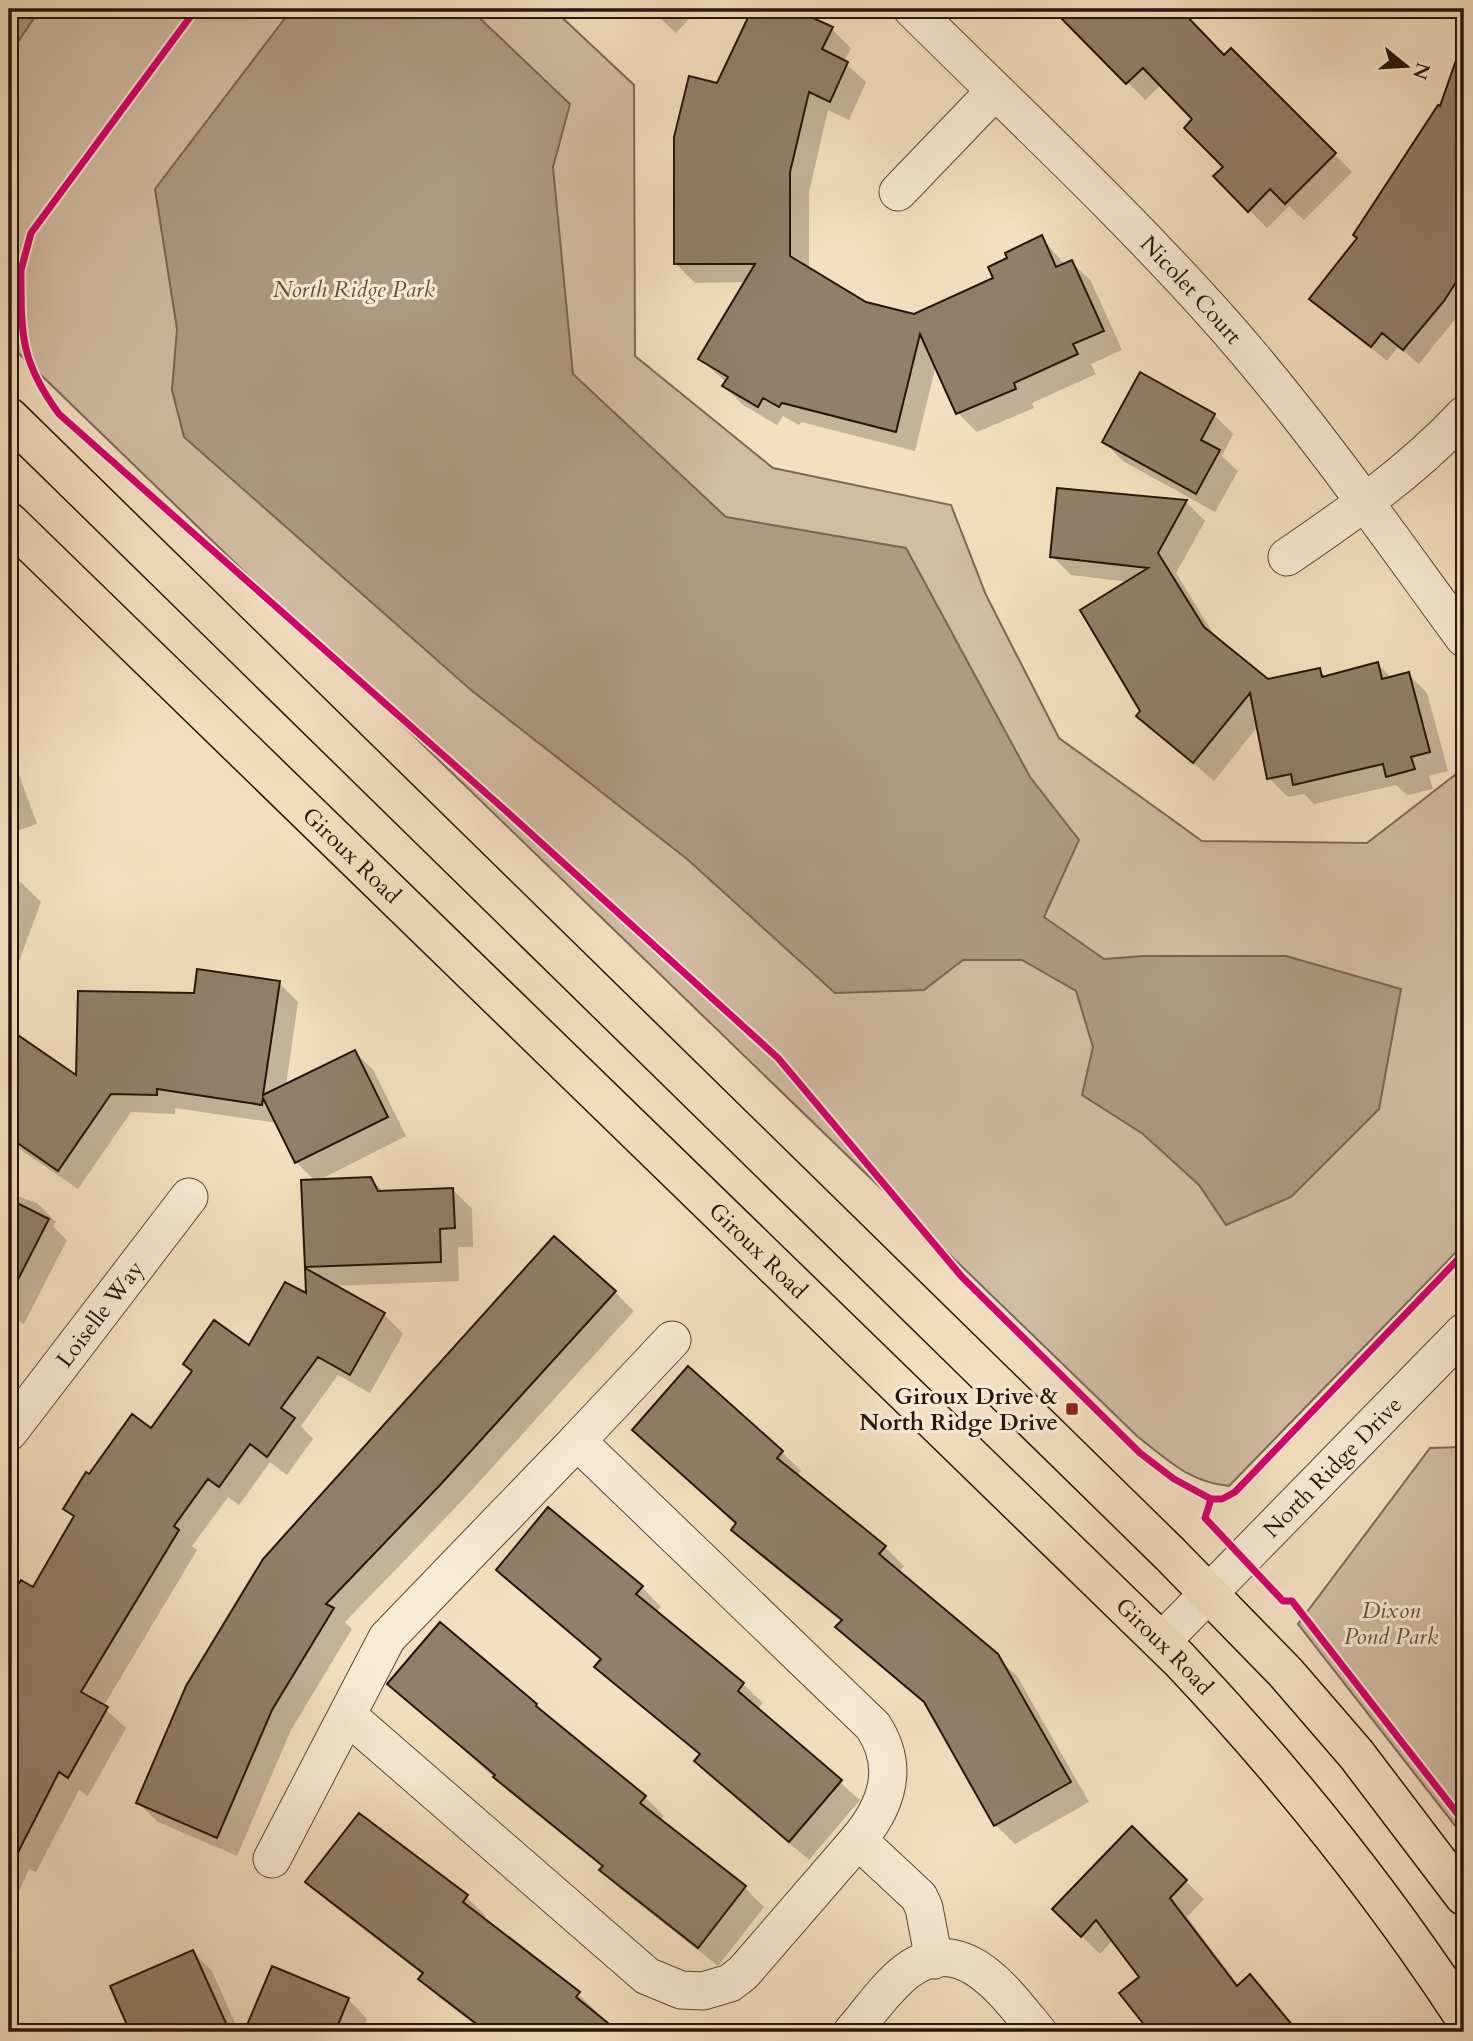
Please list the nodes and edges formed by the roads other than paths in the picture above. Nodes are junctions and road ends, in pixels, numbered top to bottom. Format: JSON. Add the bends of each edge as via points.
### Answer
{"nodes":[{"id":1,"x":912,"y":9,"type":"edge"},
{"id":2,"x":995,"y":91,"type":"junction"},
{"id":3,"x":898,"y":192,"type":"dead end"},
{"id":4,"x":1464,"y":415,"type":"edge"},
{"id":5,"x":9,"y":417,"type":"edge"},
{"id":6,"x":1366,"y":504,"type":"junction"},
{"id":7,"x":9,"y":522,"type":"edge"},
{"id":8,"x":1287,"y":557,"type":"dead end"},
{"id":9,"x":1464,"y":638,"type":"edge"},
{"id":10,"x":189,"y":1197,"type":"dead end"},
{"id":11,"x":672,"y":1340,"type":"dead end"},
{"id":12,"x":1458,"y":1352,"type":"edge"},
{"id":13,"x":9,"y":1432,"type":"edge"},
{"id":14,"x":577,"y":1441,"type":"junction"},
{"id":15,"x":1209,"y":1594,"type":"junction"},
{"id":16,"x":1161,"y":1642,"type":"junction"},
{"id":17,"x":348,"y":1716,"type":"junction"},
{"id":18,"x":858,"y":1840,"type":"junction"},
{"id":19,"x":271,"y":1859,"type":"dead end"},
{"id":20,"x":1464,"y":1896,"type":"edge"},
{"id":21,"x":934,"y":1960,"type":"junction"},
{"id":22,"x":1464,"y":2018,"type":"edge"},
{"id":23,"x":852,"y":2032,"type":"edge"},
{"id":24,"x":1038,"y":2032,"type":"edge"}],
"edges":[{"from":1,"to":2,"type":"street","name":"Nicolet Court"},
{"from":2,"to":3,"type":"street"},
{"from":2,"to":6,"type":"street","name":"Nicolet Court","via":[[1225,326]]},
{"from":4,"to":6,"type":"street"},
{"from":5,"to":15,"type":"main road"},
{"from":6,"to":8,"type":"street"},
{"from":6,"to":9,"type":"street","name":"Nicolet Court"},
{"from":7,"to":16,"type":"main road","name":"Giroux Road"},
{"from":10,"to":13,"type":"street","name":"Loiselle Way"},
{"from":11,"to":14,"type":"street"},
{"from":12,"to":15,"type":"street","name":"North Ridge Drive"},
{"from":14,"to":17,"type":"street","via":[[387,1637]]},
{"from":14,"to":18,"type":"street","via":[[873,1726],[890,1773],[876,1818]]},
{"from":15,"to":16,"type":"street","name":"North Ridge Drive"},
{"from":15,"to":20,"type":"main road","via":[[1356,1754]]},
{"from":16,"to":22,"type":"main road","name":"Giroux Road","via":[[1303,1797],[1416,1945]]},
{"from":17,"to":18,"type":"street","via":[[647,1976],[681,1990],[717,1988],[743,1973]]},
{"from":17,"to":19,"type":"street"},
{"from":18,"to":21,"type":"street","via":[[919,1897]]},
{"from":21,"to":23,"type":"street","via":[[905,1972]]},
{"from":21,"to":24,"type":"street","via":[[969,1963],[991,1976]]}]}
